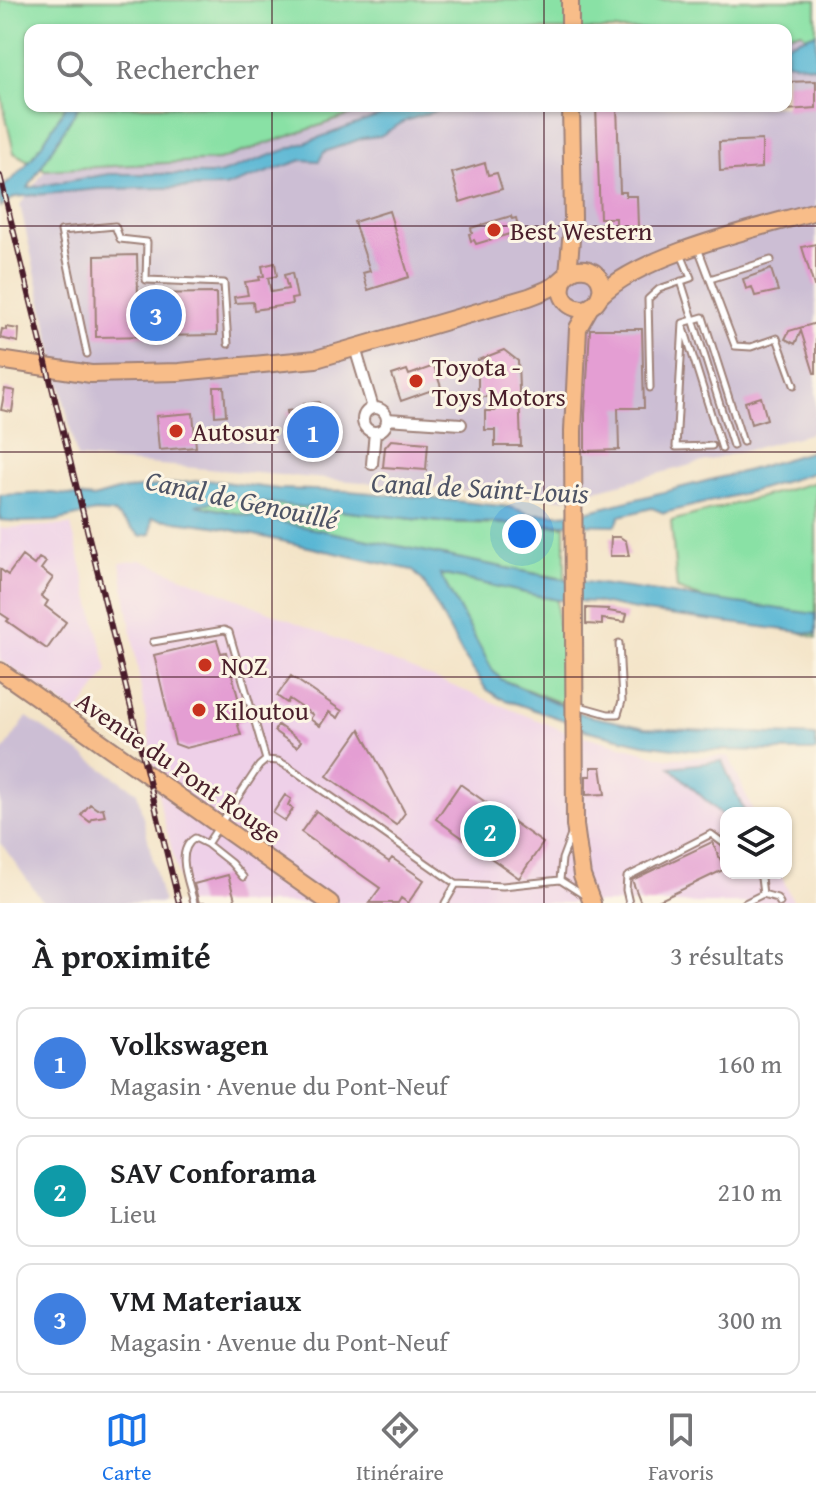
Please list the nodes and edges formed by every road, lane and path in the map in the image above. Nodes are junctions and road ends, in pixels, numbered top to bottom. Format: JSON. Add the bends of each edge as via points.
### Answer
{"nodes":[{"id":1,"x":570,"y":0,"type":"edge"},
{"id":2,"x":570,"y":24,"type":"edge"},
{"id":3,"x":571,"y":112,"type":"edge"},
{"id":4,"x":816,"y":211,"type":"edge"},
{"id":5,"x":573,"y":218,"type":"junction"},
{"id":6,"x":697,"y":247,"type":"junction"},
{"id":7,"x":681,"y":253,"type":"junction"},
{"id":8,"x":771,"y":260,"type":"dead end"},
{"id":9,"x":648,"y":265,"type":"junction"},
{"id":10,"x":592,"y":272,"type":"junction"},
{"id":11,"x":567,"y":275,"type":"junction"},
{"id":12,"x":710,"y":279,"type":"junction"},
{"id":13,"x":681,"y":281,"type":"junction"},
{"id":14,"x":529,"y":297,"type":"junction"},
{"id":15,"x":595,"y":302,"type":"junction"},
{"id":16,"x":567,"y":303,"type":"junction"},
{"id":17,"x":693,"y":320,"type":"junction"},
{"id":18,"x":683,"y":323,"type":"junction"},
{"id":19,"x":228,"y":344,"type":"dead end"},
{"id":20,"x":355,"y":348,"type":"junction"},
{"id":21,"x":87,"y":354,"type":"dead end"},
{"id":22,"x":0,"y":360,"type":"edge"},
{"id":23,"x":794,"y":385,"type":"dead end"},
{"id":24,"x":650,"y":388,"type":"dead end"},
{"id":25,"x":373,"y":408,"type":"junction"},
{"id":26,"x":387,"y":419,"type":"junction"},
{"id":27,"x":461,"y":424,"type":"dead end"},
{"id":28,"x":573,"y":431,"type":"junction"},
{"id":29,"x":375,"y":432,"type":"junction"},
{"id":30,"x":743,"y":442,"type":"dead end"},
{"id":31,"x":712,"y":446,"type":"dead end"},
{"id":32,"x":733,"y":446,"type":"dead end"},
{"id":33,"x":722,"y":449,"type":"dead end"},
{"id":34,"x":372,"y":464,"type":"dead end"},
{"id":35,"x":153,"y":642,"type":"dead end"},
{"id":36,"x":619,"y":643,"type":"dead end"},
{"id":37,"x":0,"y":671,"type":"edge"},
{"id":38,"x":575,"y":707,"type":"junction"},
{"id":39,"x":266,"y":760,"type":"junction"},
{"id":40,"x":219,"y":824,"type":"junction"},
{"id":41,"x":575,"y":825,"type":"junction"},
{"id":42,"x":720,"y":841,"type":"edge"},
{"id":43,"x":207,"y":844,"type":"junction"},
{"id":44,"x":243,"y":877,"type":"dead end"},
{"id":45,"x":761,"y":879,"type":"edge"},
{"id":46,"x":560,"y":880,"type":"junction"},
{"id":47,"x":456,"y":884,"type":"junction"},
{"id":48,"x":763,"y":894,"type":"junction"},
{"id":49,"x":590,"y":901,"type":"edge"},
{"id":50,"x":194,"y":903,"type":"edge"},
{"id":51,"x":330,"y":903,"type":"edge"},
{"id":52,"x":445,"y":903,"type":"edge"},
{"id":53,"x":629,"y":903,"type":"edge"},
{"id":54,"x":745,"y":903,"type":"edge"},
{"id":55,"x":780,"y":903,"type":"edge"}],
"edges":[{"from":1,"to":2,"type":"main road"},
{"from":3,"to":5,"type":"main road"},
{"from":4,"to":6,"type":"main road"},
{"from":5,"to":10,"type":"main road","via":[[579,249]]},
{"from":5,"to":11,"type":"main road"},
{"from":6,"to":7,"type":"main road"},
{"from":6,"to":12,"type":"lane"},
{"from":7,"to":9,"type":"main road"},
{"from":7,"to":13,"type":"lane","via":[[691,278]]},
{"from":8,"to":12,"type":"lane"},
{"from":9,"to":10,"type":"main road"},
{"from":9,"to":15,"type":"main road"},
{"from":10,"to":11,"type":"main road","via":[[579,269]]},
{"from":10,"to":15,"type":"main road","via":[[601,284]]},
{"from":11,"to":14,"type":"main road"},
{"from":11,"to":16,"type":"main road","via":[[561,289]]},
{"from":12,"to":23,"type":"lane","via":[[735,346],[777,338]]},
{"from":13,"to":17,"type":"lane"},
{"from":13,"to":24,"type":"lane","via":[[648,299]]},
{"from":14,"to":16,"type":"main road"},
{"from":14,"to":20,"type":"main road"},
{"from":15,"to":16,"type":"main road","via":[[579,309]]},
{"from":15,"to":28,"type":"main road","via":[[578,328]]},
{"from":16,"to":28,"type":"main road","via":[[566,390]]},
{"from":17,"to":18,"type":"lane"},
{"from":17,"to":30,"type":"lane","via":[[703,317]]},
{"from":17,"to":32,"type":"lane"},
{"from":18,"to":31,"type":"lane","via":[[676,447]]},
{"from":18,"to":33,"type":"lane"},
{"from":19,"to":21,"type":"lane","via":[[224,283],[146,280],[147,242],[120,239],[115,226],[61,231]]},
{"from":20,"to":22,"type":"main road","via":[[316,359],[179,372],[91,374]]},
{"from":20,"to":25,"type":"street"},
{"from":25,"to":26,"type":"street","via":[[384,411]]},
{"from":25,"to":29,"type":"street","via":[[363,418],[367,429]]},
{"from":26,"to":27,"type":"street"},
{"from":26,"to":29,"type":"street"},
{"from":28,"to":38,"type":"main road"},
{"from":29,"to":34,"type":"street"},
{"from":35,"to":39,"type":"lane","via":[[229,632]]},
{"from":36,"to":38,"type":"lane","via":[[618,714]]},
{"from":37,"to":40,"type":"main road","name":"Avenue du Pont Rouge"},
{"from":38,"to":41,"type":"main road"},
{"from":39,"to":40,"type":"lane"},
{"from":39,"to":47,"type":"lane","via":[[289,767]]},
{"from":40,"to":43,"type":"lane"},
{"from":40,"to":51,"type":"main road","name":"Avenue du Pont Rouge"},
{"from":41,"to":46,"type":"lane"},
{"from":41,"to":49,"type":"main road"},
{"from":42,"to":53,"type":"lane","via":[[711,834],[627,877]]},
{"from":43,"to":44,"type":"lane"},
{"from":43,"to":50,"type":"lane","via":[[195,838],[183,855]]},
{"from":45,"to":48,"type":"lane"},
{"from":46,"to":47,"type":"lane"},
{"from":46,"to":49,"type":"lane"},
{"from":47,"to":52,"type":"lane"},
{"from":48,"to":54,"type":"lane"},
{"from":48,"to":55,"type":"lane"}]}
